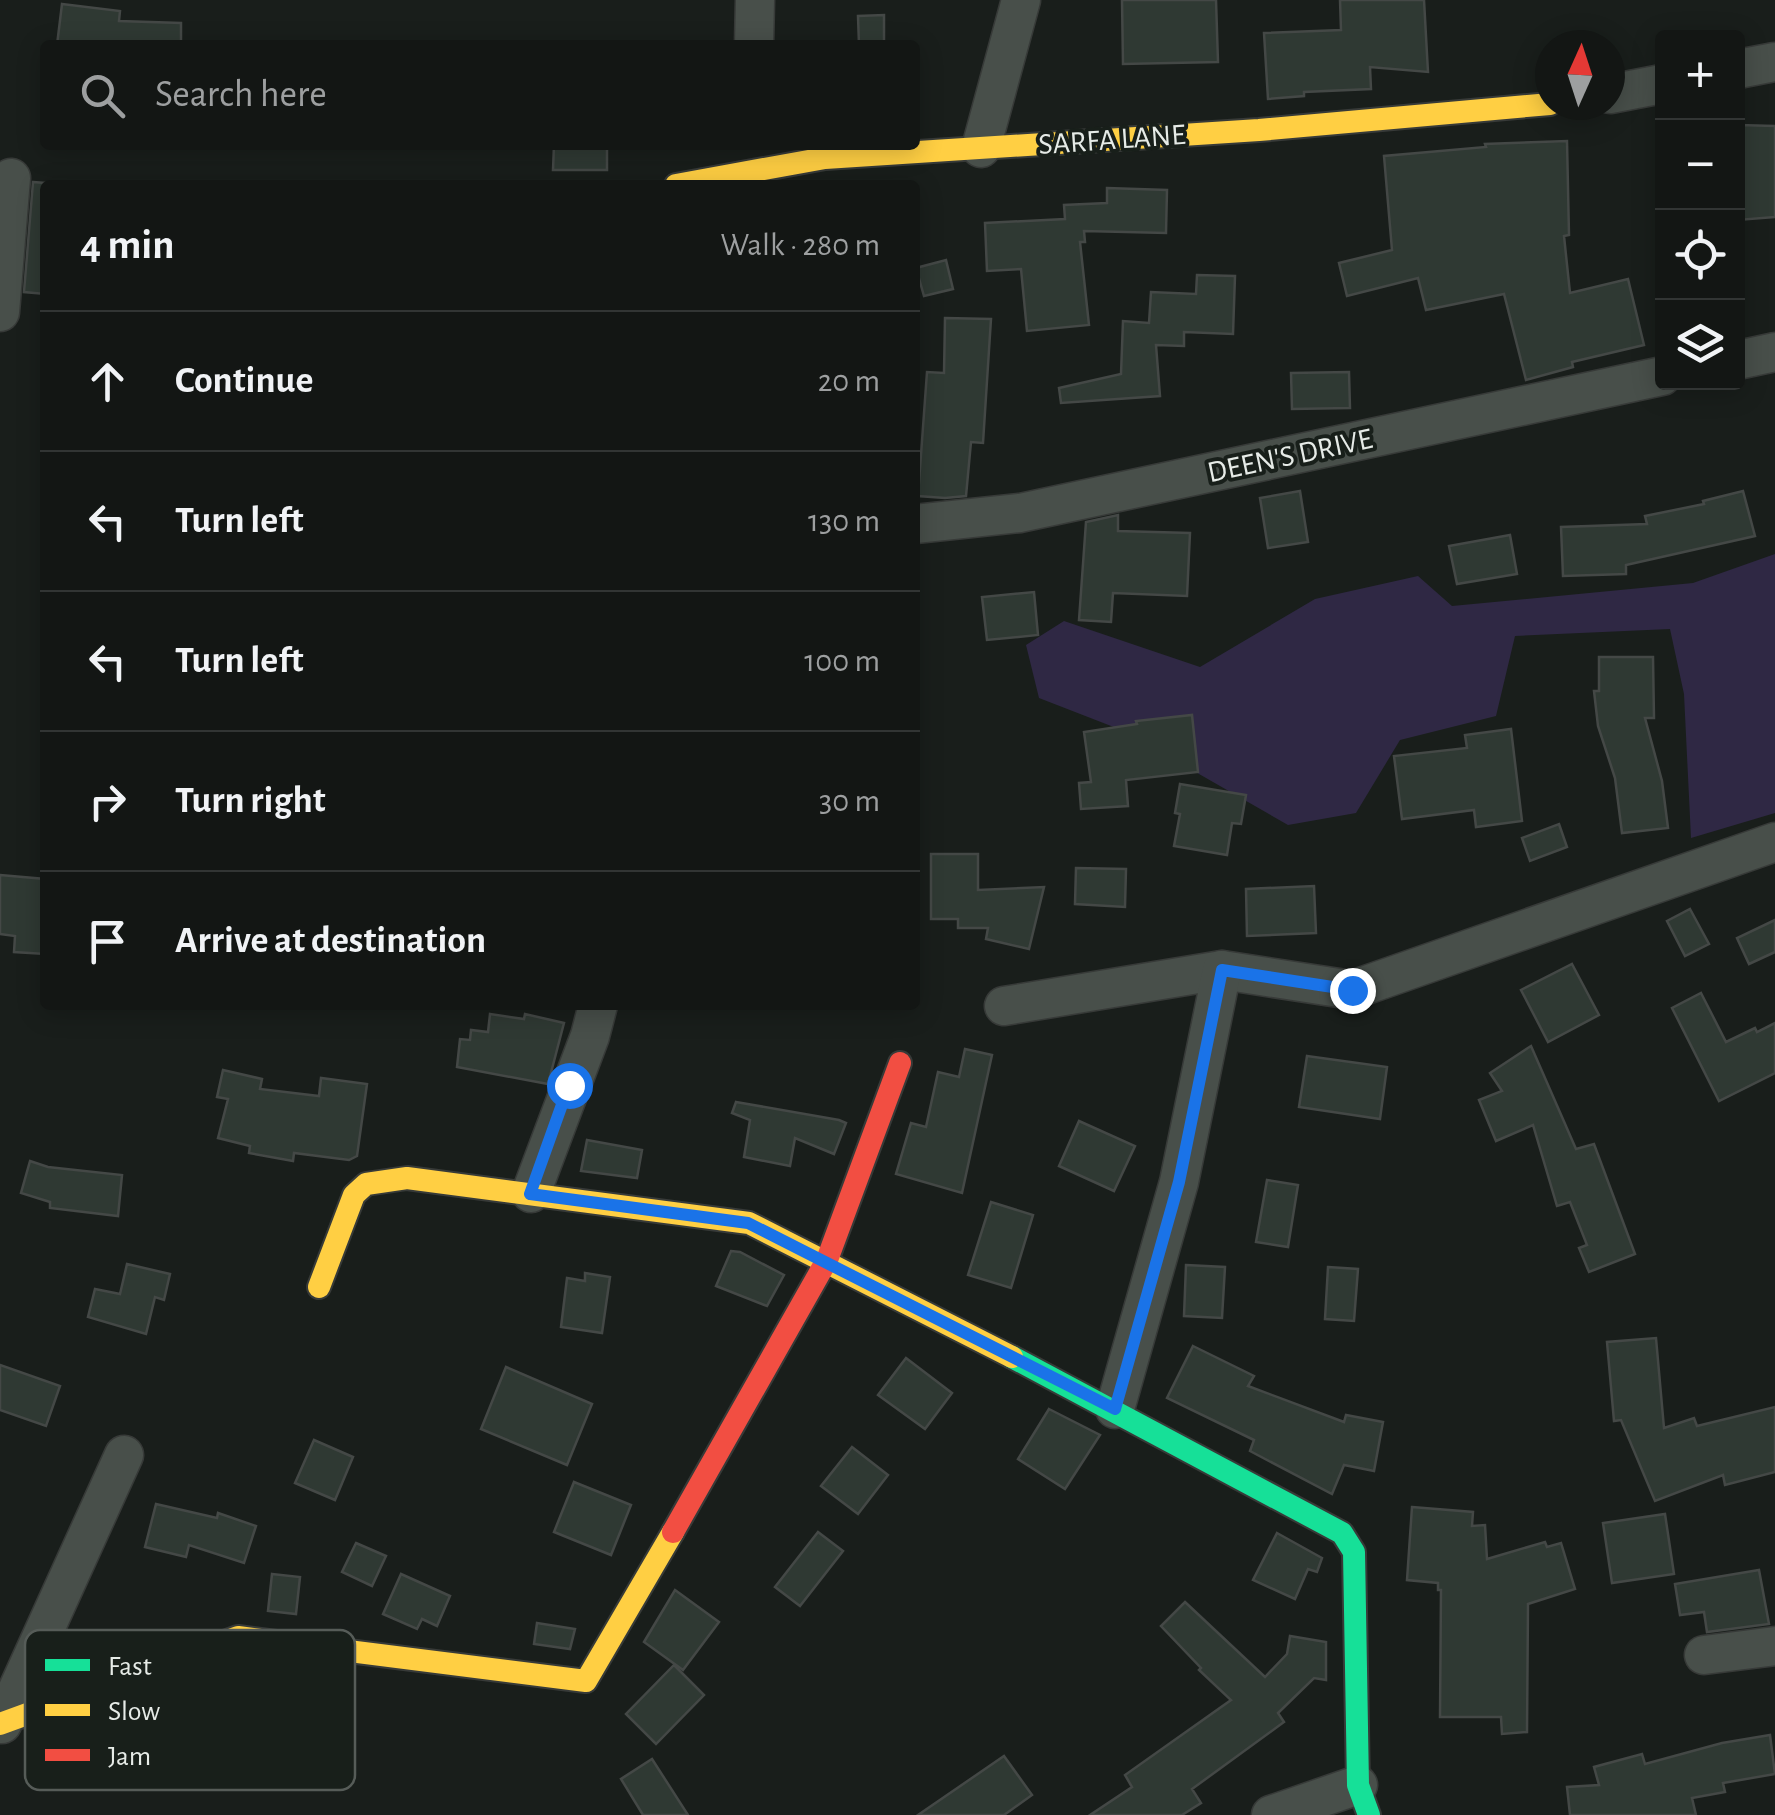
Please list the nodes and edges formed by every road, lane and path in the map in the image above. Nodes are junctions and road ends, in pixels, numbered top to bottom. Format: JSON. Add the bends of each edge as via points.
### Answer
{"nodes":[{"id":1,"x":755,"y":0,"type":"edge"},
{"id":2,"x":1020,"y":0,"type":"edge"},
{"id":3,"x":754,"y":40,"type":"edge"},
{"id":4,"x":1775,"y":62,"type":"edge"},
{"id":5,"x":1745,"y":68,"type":"edge"},
{"id":6,"x":1655,"y":85,"type":"edge"},
{"id":7,"x":1625,"y":91,"type":"edge"},
{"id":8,"x":1535,"y":105,"type":"edge"},
{"id":9,"x":982,"y":148,"type":"junction"},
{"id":10,"x":752,"y":158,"type":"edge"},
{"id":11,"x":18,"y":179,"type":"edge"},
{"id":12,"x":690,"y":180,"type":"edge"},
{"id":13,"x":0,"y":312,"type":"edge"},
{"id":14,"x":1775,"y":352,"type":"edge"},
{"id":15,"x":1745,"y":358,"type":"edge"},
{"id":16,"x":1655,"y":377,"type":"edge"},
{"id":17,"x":920,"y":523,"type":"edge"},
{"id":18,"x":1775,"y":842,"type":"edge"},
{"id":19,"x":1222,"y":970,"type":"junction"},
{"id":20,"x":1004,"y":1006,"type":"dead end"},
{"id":21,"x":597,"y":1010,"type":"edge"},
{"id":22,"x":900,"y":1063,"type":"dead end"},
{"id":23,"x":530,"y":1194,"type":"junction"},
{"id":24,"x":826,"y":1260,"type":"junction"},
{"id":25,"x":319,"y":1287,"type":"dead end"},
{"id":26,"x":1115,"y":1409,"type":"junction"},
{"id":27,"x":124,"y":1455,"type":"dead end"},
{"id":28,"x":44,"y":1630,"type":"edge"},
{"id":29,"x":1775,"y":1646,"type":"edge"},
{"id":30,"x":355,"y":1652,"type":"edge"},
{"id":31,"x":1704,"y":1655,"type":"dead end"},
{"id":32,"x":25,"y":1672,"type":"edge"},
{"id":33,"x":25,"y":1715,"type":"edge"},
{"id":34,"x":1,"y":1724,"type":"edge"},
{"id":35,"x":1363,"y":1800,"type":"edge"},
{"id":36,"x":1271,"y":1815,"type":"edge"}],
"edges":[{"from":1,"to":3,"type":"street"},
{"from":2,"to":9,"type":"street"},
{"from":4,"to":5,"type":"street"},
{"from":6,"to":7,"type":"street"},
{"from":8,"to":9,"type":"street","name":"SARFA LANE"},
{"from":9,"to":10,"type":"street","name":"SARFA LANE"},
{"from":10,"to":12,"type":"street","name":"SARFA LANE"},
{"from":11,"to":13,"type":"street"},
{"from":14,"to":15,"type":"street"},
{"from":16,"to":17,"type":"street","name":"DEEN'S DRIVE","via":[[1020,513]]},
{"from":18,"to":19,"type":"street","via":[[1352,990]]},
{"from":19,"to":20,"type":"street"},
{"from":19,"to":26,"type":"street","via":[[1179,1182]]},
{"from":21,"to":23,"type":"street"},
{"from":22,"to":24,"type":"street"},
{"from":23,"to":24,"type":"street","via":[[748,1223]]},
{"from":23,"to":25,"type":"street","via":[[406,1178],[366,1184],[354,1195]]},
{"from":24,"to":26,"type":"street"},
{"from":24,"to":30,"type":"street","via":[[586,1681]]},
{"from":26,"to":35,"type":"street","via":[[1342,1533],[1354,1552]]},
{"from":27,"to":28,"type":"street"},
{"from":29,"to":31,"type":"street"},
{"from":32,"to":34,"type":"street"},
{"from":33,"to":34,"type":"street"},
{"from":35,"to":36,"type":"street"}]}
